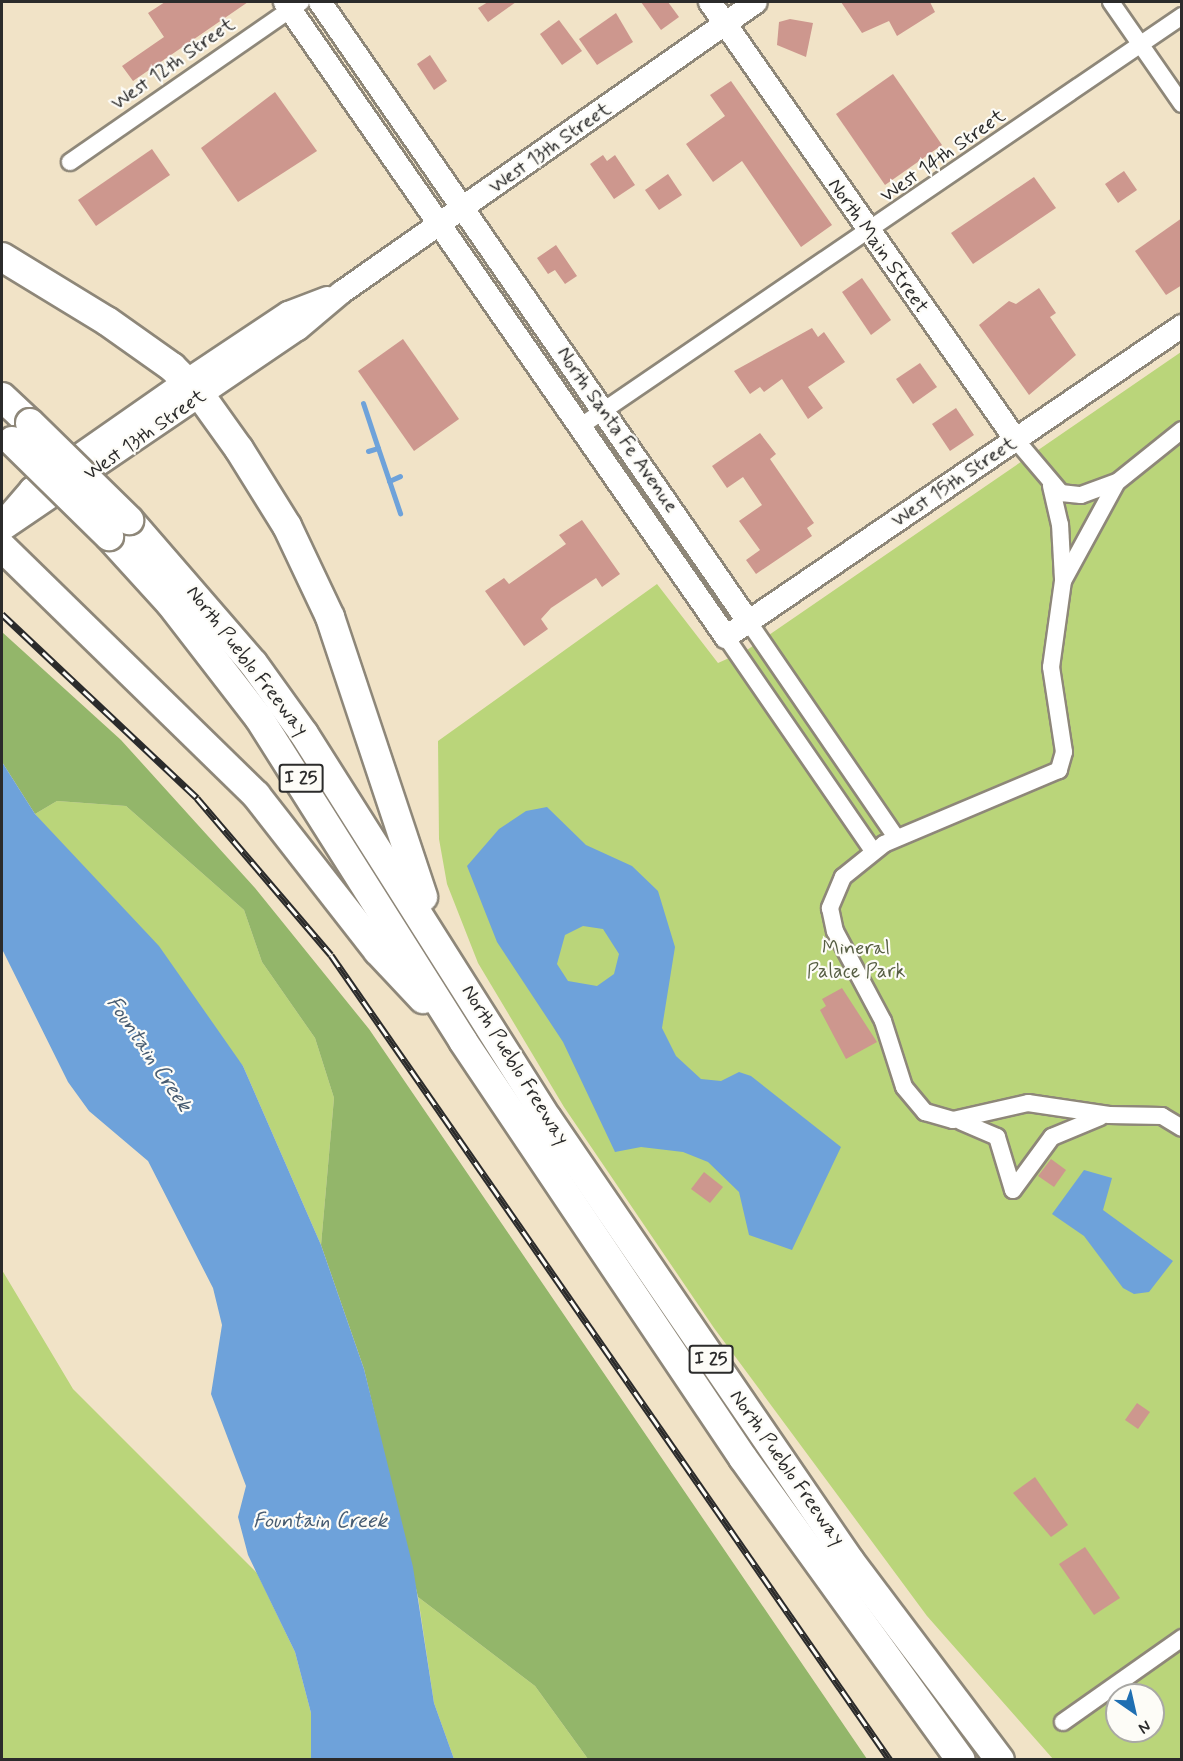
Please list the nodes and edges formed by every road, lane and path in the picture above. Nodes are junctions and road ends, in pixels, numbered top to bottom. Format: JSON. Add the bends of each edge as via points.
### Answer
{"nodes":[{"id":1,"x":320,"y":2,"type":"edge"},
{"id":2,"x":710,"y":2,"type":"edge"},
{"id":3,"x":756,"y":2,"type":"edge"},
{"id":4,"x":1111,"y":2,"type":"edge"},
{"id":5,"x":292,"y":4,"type":"edge"},
{"id":6,"x":1182,"y":16,"type":"edge"},
{"id":7,"x":725,"y":23,"type":"junction"},
{"id":8,"x":1141,"y":45,"type":"junction"},
{"id":9,"x":1182,"y":104,"type":"edge"},
{"id":10,"x":70,"y":162,"type":"dead end"},
{"id":11,"x":462,"y":209,"type":"junction"},
{"id":12,"x":439,"y":225,"type":"junction"},
{"id":13,"x":868,"y":233,"type":"junction"},
{"id":14,"x":2,"y":257,"type":"edge"},
{"id":15,"x":1182,"y":326,"type":"edge"},
{"id":16,"x":194,"y":388,"type":"junction"},
{"id":17,"x":2,"y":397,"type":"edge"},
{"id":18,"x":604,"y":411,"type":"junction"},
{"id":19,"x":578,"y":428,"type":"junction"},
{"id":20,"x":1182,"y":430,"type":"edge"},
{"id":21,"x":15,"y":432,"type":"edge"},
{"id":22,"x":1016,"y":440,"type":"junction"},
{"id":23,"x":1117,"y":482,"type":"junction"},
{"id":24,"x":1051,"y":486,"type":"junction"},
{"id":25,"x":2,"y":523,"type":"edge"},
{"id":26,"x":119,"y":528,"type":"junction"},
{"id":27,"x":2,"y":530,"type":"edge"},
{"id":28,"x":2,"y":547,"type":"edge"},
{"id":29,"x":1063,"y":581,"type":"junction"},
{"id":30,"x":748,"y":621,"type":"junction"},
{"id":31,"x":726,"y":637,"type":"junction"},
{"id":32,"x":896,"y":837,"type":"junction"},
{"id":33,"x":873,"y":851,"type":"junction"},
{"id":34,"x":440,"y":947,"type":"junction"},
{"id":35,"x":464,"y":1041,"type":"junction"},
{"id":36,"x":1109,"y":1115,"type":"junction"},
{"id":37,"x":953,"y":1120,"type":"junction"},
{"id":38,"x":1182,"y":1128,"type":"edge"},
{"id":39,"x":1182,"y":1638,"type":"edge"},
{"id":40,"x":1063,"y":1722,"type":"dead end"},
{"id":41,"x":936,"y":1728,"type":"junction"},
{"id":42,"x":978,"y":1735,"type":"junction"},
{"id":43,"x":955,"y":1760,"type":"edge"},
{"id":44,"x":961,"y":1760,"type":"edge"},
{"id":45,"x":1000,"y":1760,"type":"edge"},
{"id":46,"x":1015,"y":1760,"type":"edge"}],
"edges":[{"from":1,"to":11,"type":"street","name":"North Santa Fe Avenue"},
{"from":2,"to":7,"type":"street","name":"North Main Street"},
{"from":3,"to":7,"type":"street","name":"West 13th Street"},
{"from":4,"to":8,"type":"street"},
{"from":5,"to":10,"type":"street","name":"West 12th Street"},
{"from":5,"to":12,"type":"street","name":"North Santa Fe Avenue"},
{"from":6,"to":8,"type":"street","name":"West 14th Street"},
{"from":7,"to":11,"type":"street","name":"West 13th Street"},
{"from":7,"to":13,"type":"street","name":"North Main Street"},
{"from":8,"to":9,"type":"street"},
{"from":8,"to":13,"type":"street","name":"West 14th Street"},
{"from":11,"to":12,"type":"street","name":"West 13th Street"},
{"from":11,"to":18,"type":"street","name":"North Santa Fe Avenue"},
{"from":12,"to":16,"type":"street","name":"West 13th Street"},
{"from":12,"to":19,"type":"street","name":"North Santa Fe Avenue"},
{"from":13,"to":18,"type":"street","name":"West 14th Street"},
{"from":13,"to":22,"type":"street","name":"North Main Street"},
{"from":14,"to":16,"type":"highway","via":[[107,321]]},
{"from":15,"to":22,"type":"street","name":"West 15th Street"},
{"from":16,"to":25,"type":"street","name":"West 13th Street","via":[[31,489]]},
{"from":16,"to":27,"type":"street","name":"West 13th Street"},
{"from":16,"to":34,"type":"highway","via":[[287,526],[316,583]]},
{"from":17,"to":21,"type":"highway","name":"North Pueblo Freeway","number":"I 25"},
{"from":18,"to":19,"type":"street","name":"West 14th Street"},
{"from":18,"to":30,"type":"street","name":"North Santa Fe Avenue"},
{"from":19,"to":31,"type":"street","name":"North Santa Fe Avenue"},
{"from":20,"to":23,"type":"street","name":"North Main Street"},
{"from":21,"to":26,"type":"highway","name":"North Pueblo Freeway","number":"I 25","bridge":true},
{"from":22,"to":24,"type":"street","name":"North Main Street"},
{"from":22,"to":30,"type":"street","name":"West 15th Street"},
{"from":23,"to":24,"type":"street","name":"North Main Street","via":[[1081,495]]},
{"from":23,"to":29,"type":"street","name":"North Main Street"},
{"from":24,"to":29,"type":"street","name":"North Main Street","via":[[1060,524]]},
{"from":26,"to":34,"type":"highway","name":"North Pueblo Freeway","number":"I 25","via":[[253,663]]},
{"from":26,"to":35,"type":"highway","name":"North Pueblo Freeway","number":"I 25","via":[[177,612],[260,718]]},
{"from":28,"to":35,"type":"highway","via":[[256,795],[378,951]]},
{"from":29,"to":32,"type":"street","name":"North Main Street","via":[[1051,667],[1064,752],[1059,770]]},
{"from":30,"to":31,"type":"street","name":"West 15th Street"},
{"from":30,"to":32,"type":"street","name":"North Santa Fe Avenue"},
{"from":31,"to":33,"type":"street","name":"North Santa Fe Avenue"},
{"from":32,"to":33,"type":"street"},
{"from":33,"to":37,"type":"street","via":[[833,892],[831,921],[883,1021],[909,1097],[925,1112]]},
{"from":34,"to":42,"type":"highway","name":"North Pueblo Freeway","number":"I 25","via":[[554,1128],[850,1561]]},
{"from":35,"to":41,"type":"highway","name":"North Pueblo Freeway","number":"I 25","via":[[743,1458]]},
{"from":36,"to":37,"type":"street","via":[[1028,1103]]},
{"from":36,"to":37,"type":"street","via":[[1084,1119],[1052,1137],[1013,1190],[997,1137],[981,1125]]},
{"from":36,"to":38,"type":"street","via":[[1162,1116]]},
{"from":39,"to":40,"type":"street"},
{"from":41,"to":43,"type":"highway"},
{"from":41,"to":44,"type":"highway","name":"North Pueblo Freeway","number":"I 25"},
{"from":42,"to":45,"type":"highway","name":"North Pueblo Freeway","number":"I 25"},
{"from":42,"to":46,"type":"highway"}]}
